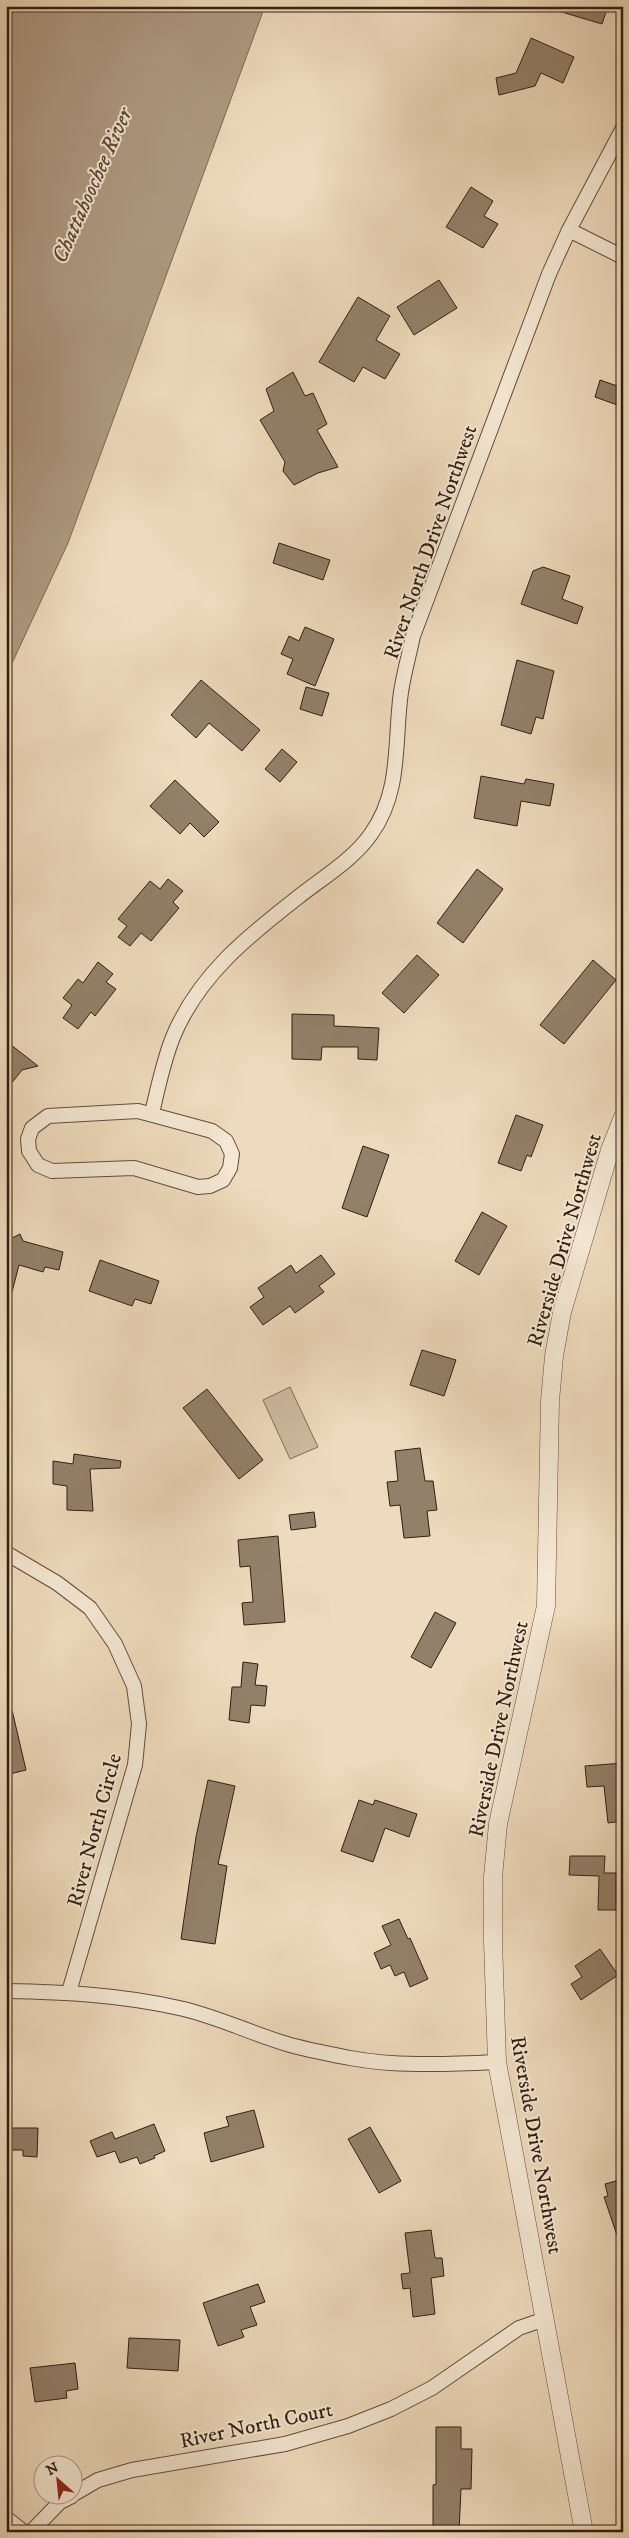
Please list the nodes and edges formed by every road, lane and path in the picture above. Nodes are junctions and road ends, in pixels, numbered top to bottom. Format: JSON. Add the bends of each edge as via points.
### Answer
{"nodes":[{"id":1,"x":623,"y":128,"type":"edge"},
{"id":2,"x":569,"y":230,"type":"junction"},
{"id":3,"x":623,"y":257,"type":"edge"},
{"id":4,"x":152,"y":1114,"type":"junction"},
{"id":5,"x":623,"y":1117,"type":"edge"},
{"id":6,"x":6,"y":1553,"type":"edge"},
{"id":7,"x":6,"y":1991,"type":"edge"},
{"id":8,"x":69,"y":1992,"type":"junction"},
{"id":9,"x":497,"y":2062,"type":"junction"},
{"id":10,"x":545,"y":2319,"type":"junction"},
{"id":11,"x":82,"y":2489,"type":"edge"},
{"id":12,"x":56,"y":2506,"type":"edge"},
{"id":13,"x":6,"y":2518,"type":"edge"},
{"id":14,"x":24,"y":2532,"type":"edge"},
{"id":15,"x":30,"y":2532,"type":"edge"},
{"id":16,"x":584,"y":2532,"type":"edge"}],
"edges":[{"from":1,"to":2,"type":"street","name":"River North Drive Northwest"},
{"from":2,"to":3,"type":"street"},
{"from":2,"to":4,"type":"street","name":"River North Drive Northwest","via":[[549,274],[414,636],[401,692],[395,778],[384,813],[372,834],[355,853],[243,940],[206,979],[173,1036]]},
{"from":4,"to":4,"type":"street","via":[[138,1111],[48,1116],[32,1128],[28,1139],[29,1152],[38,1165],[52,1172],[134,1168],[198,1187],[222,1180],[230,1168],[232,1154],[226,1141],[212,1131]]},
{"from":5,"to":9,"type":"street","name":"Riverside Drive Northwest","via":[[610,1150],[562,1312],[554,1356],[550,1401],[546,1606],[498,1824],[493,1877]]},
{"from":6,"to":8,"type":"street","name":"River North Circle","via":[[57,1583],[90,1608],[115,1644],[134,1686],[139,1724],[135,1765]]},
{"from":7,"to":8,"type":"street"},
{"from":8,"to":9,"type":"street","via":[[124,1997],[180,2008],[230,2022],[286,2044],[351,2058],[427,2065]]},
{"from":9,"to":10,"type":"street","name":"Riverside Drive Northwest"},
{"from":10,"to":11,"type":"street","name":"River North Court","via":[[519,2328],[432,2388],[348,2426],[285,2444],[132,2470],[98,2480]]},
{"from":10,"to":16,"type":"street","name":"Riverside Drive Northwest"},
{"from":12,"to":15,"type":"street","name":"River North Court"},
{"from":13,"to":14,"type":"street"}]}
